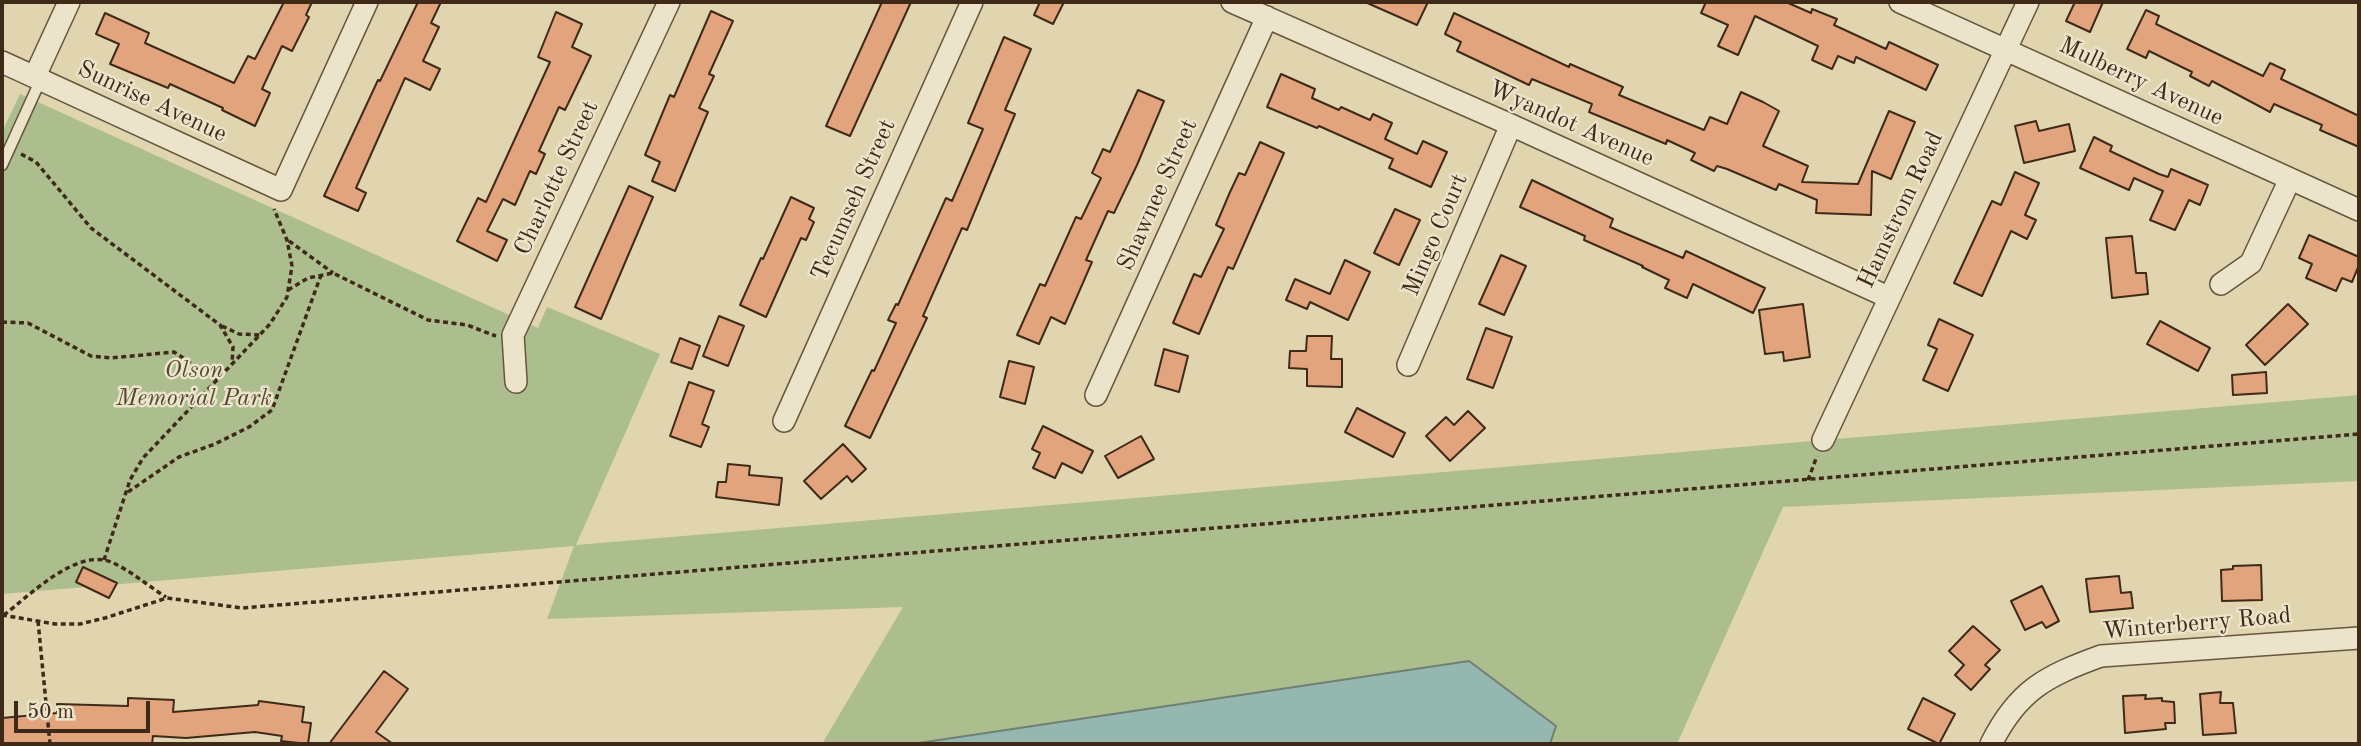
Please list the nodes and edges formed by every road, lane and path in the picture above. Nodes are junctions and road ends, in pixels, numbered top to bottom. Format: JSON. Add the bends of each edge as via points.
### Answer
{"nodes":[{"id":1,"x":69,"y":2,"type":"edge"},
{"id":2,"x":367,"y":2,"type":"edge"},
{"id":3,"x":669,"y":2,"type":"edge"},
{"id":4,"x":972,"y":2,"type":"edge"},
{"id":5,"x":1232,"y":2,"type":"edge"},
{"id":6,"x":1900,"y":2,"type":"edge"},
{"id":7,"x":2028,"y":2,"type":"edge"},
{"id":8,"x":1267,"y":18,"type":"junction"},
{"id":9,"x":2006,"y":49,"type":"junction"},
{"id":10,"x":2,"y":62,"type":"edge"},
{"id":11,"x":38,"y":78,"type":"junction"},
{"id":12,"x":1511,"y":125,"type":"junction"},
{"id":13,"x":10,"y":148,"type":"junction"},
{"id":14,"x":2,"y":165,"type":"edge"},
{"id":15,"x":2290,"y":179,"type":"junction"},
{"id":16,"x":273,"y":186,"type":"junction"},
{"id":17,"x":2359,"y":210,"type":"edge"},
{"id":18,"x":287,"y":240,"type":"junction"},
{"id":19,"x":333,"y":273,"type":"junction"},
{"id":20,"x":321,"y":275,"type":"junction"},
{"id":21,"x":2221,"y":284,"type":"dead end"},
{"id":22,"x":288,"y":290,"type":"junction"},
{"id":23,"x":1888,"y":297,"type":"junction"},
{"id":24,"x":2,"y":322,"type":"edge"},
{"id":25,"x":220,"y":325,"type":"junction"},
{"id":26,"x":260,"y":335,"type":"junction"},
{"id":27,"x":514,"y":343,"type":"junction"},
{"id":28,"x":232,"y":365,"type":"junction"},
{"id":29,"x":1408,"y":365,"type":"dead end"},
{"id":30,"x":217,"y":380,"type":"junction"},
{"id":31,"x":516,"y":382,"type":"dead end"},
{"id":32,"x":1096,"y":395,"type":"dead end"},
{"id":33,"x":784,"y":421,"type":"dead end"},
{"id":34,"x":2359,"y":434,"type":"edge"},
{"id":35,"x":1823,"y":440,"type":"joint"},
{"id":36,"x":1808,"y":480,"type":"junction"},
{"id":37,"x":126,"y":494,"type":"junction"},
{"id":38,"x":104,"y":560,"type":"junction"},
{"id":39,"x":167,"y":598,"type":"junction"},
{"id":40,"x":3,"y":615,"type":"edge"},
{"id":41,"x":38,"y":621,"type":"junction"},
{"id":42,"x":2359,"y":638,"type":"edge"},
{"id":43,"x":50,"y":744,"type":"edge"},
{"id":44,"x":1991,"y":744,"type":"edge"}],
"edges":[{"from":1,"to":11,"type":"street"},
{"from":2,"to":16,"type":"street"},
{"from":3,"to":27,"type":"street","name":"Charlotte Street","via":[[513,334]]},
{"from":4,"to":33,"type":"street","name":"Tecumseh Street"},
{"from":5,"to":8,"type":"street","name":"Wyandot Avenue"},
{"from":6,"to":9,"type":"street","name":"Mulberry Avenue"},
{"from":7,"to":9,"type":"street","name":"Hamstrom Road"},
{"from":8,"to":12,"type":"street","name":"Wyandot Avenue"},
{"from":8,"to":32,"type":"street","name":"Shawnee Street"},
{"from":9,"to":15,"type":"street","name":"Mulberry Avenue"},
{"from":9,"to":23,"type":"street","name":"Hamstrom Road"},
{"from":10,"to":11,"type":"street","name":"Sunrise Avenue"},
{"from":11,"to":13,"type":"lane"},
{"from":11,"to":16,"type":"street","name":"Sunrise Avenue"},
{"from":12,"to":23,"type":"street","name":"Wyandot Avenue"},
{"from":12,"to":29,"type":"street","name":"Mingo Court"},
{"from":13,"to":14,"type":"lane"},
{"from":13,"to":25,"type":"path","via":[[36,162],[91,228]]},
{"from":15,"to":17,"type":"street","name":"Mulberry Avenue"},
{"from":15,"to":21,"type":"street","via":[[2251,263]]},
{"from":16,"to":18,"type":"path","via":[[278,222]]},
{"from":18,"to":19,"type":"path"},
{"from":18,"to":22,"type":"path","via":[[292,265]]},
{"from":19,"to":20,"type":"path"},
{"from":19,"to":27,"type":"path","via":[[428,320],[467,326]]},
{"from":20,"to":22,"type":"path"},
{"from":20,"to":37,"type":"path","via":[[272,410],[249,427],[179,457]]},
{"from":22,"to":26,"type":"path"},
{"from":23,"to":35,"type":"street","name":"Hamstrom Road"},
{"from":24,"to":30,"type":"path","via":[[28,323],[91,356],[174,352]]},
{"from":25,"to":26,"type":"path","via":[[239,334]]},
{"from":25,"to":28,"type":"path","via":[[233,347]]},
{"from":26,"to":28,"type":"path"},
{"from":27,"to":31,"type":"street","name":"Charlotte Street"},
{"from":28,"to":30,"type":"path"},
{"from":30,"to":37,"type":"path","via":[[143,458]]},
{"from":34,"to":36,"type":"path"},
{"from":35,"to":36,"type":"path"},
{"from":36,"to":39,"type":"path","via":[[242,608]]},
{"from":37,"to":38,"type":"path"},
{"from":38,"to":39,"type":"path"},
{"from":38,"to":40,"type":"path","via":[[68,566]]},
{"from":39,"to":41,"type":"path","via":[[80,624]]},
{"from":40,"to":41,"type":"path"},
{"from":41,"to":43,"type":"path"},
{"from":42,"to":44,"type":"street","name":"Winterberry Road","via":[[2101,656],[2064,669],[2029,691],[2001,724]]}]}
